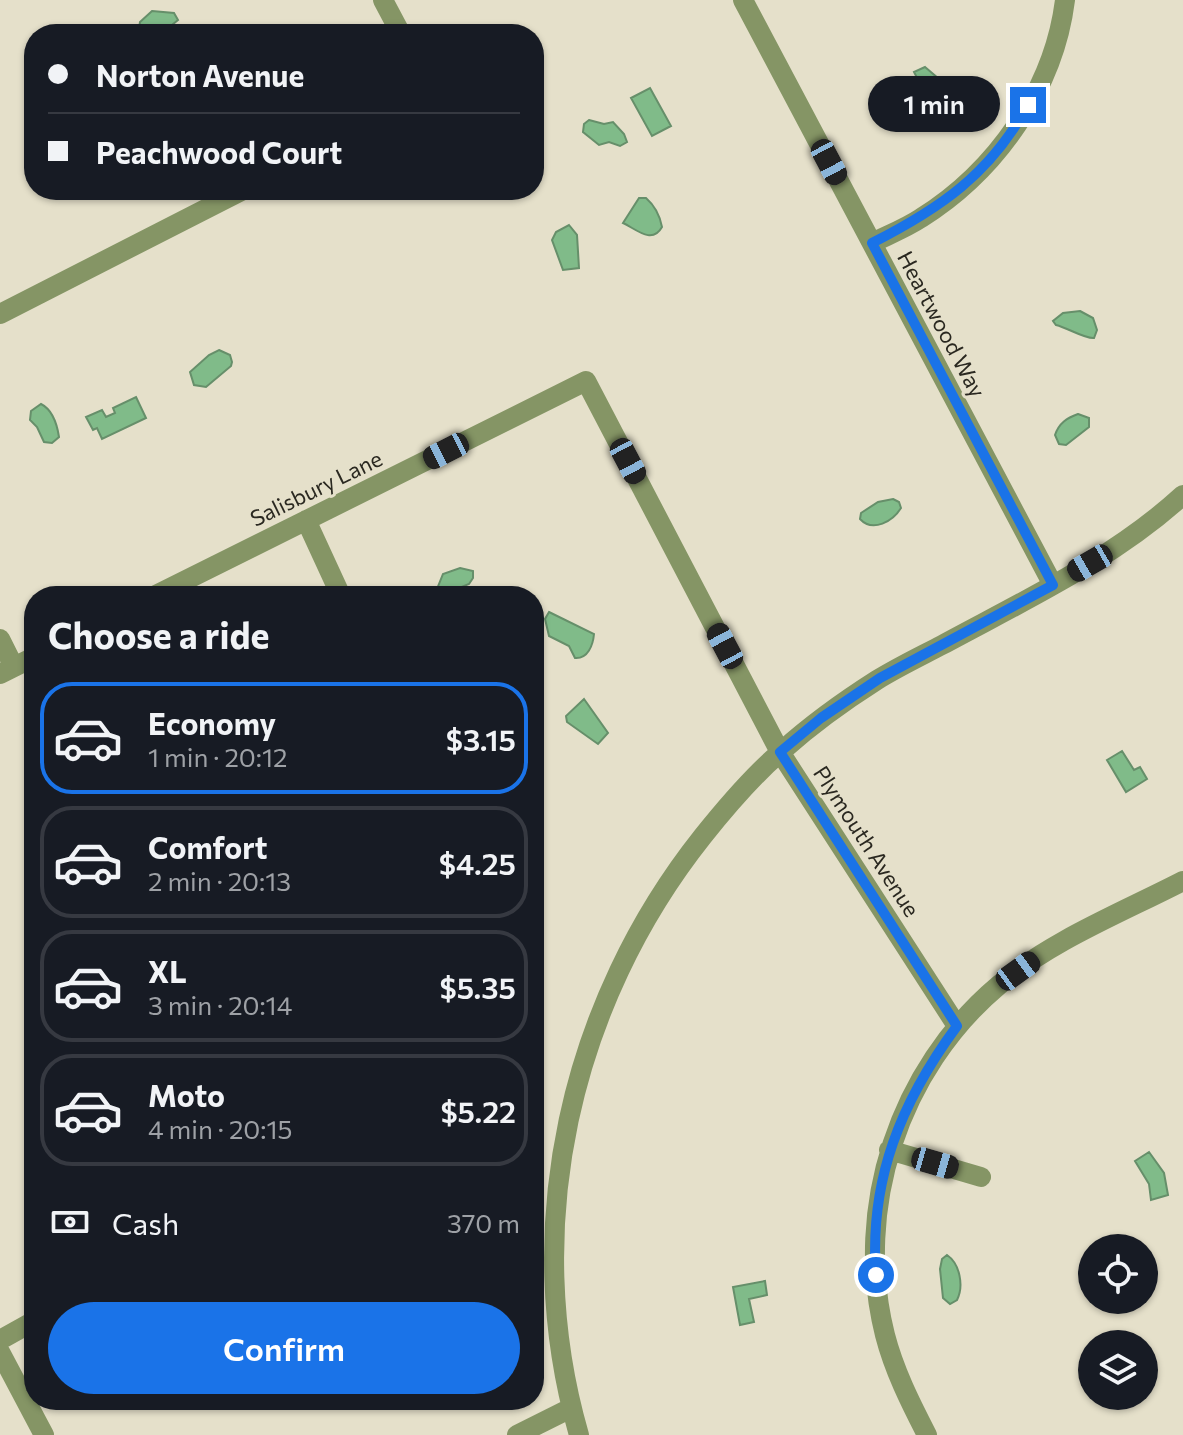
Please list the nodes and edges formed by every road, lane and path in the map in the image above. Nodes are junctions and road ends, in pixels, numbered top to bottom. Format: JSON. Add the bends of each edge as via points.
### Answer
{"nodes":[{"id":1,"x":383,"y":0,"type":"edge"},
{"id":2,"x":743,"y":0,"type":"edge"},
{"id":3,"x":1065,"y":0,"type":"edge"},
{"id":4,"x":396,"y":24,"type":"edge"},
{"id":5,"x":223,"y":200,"type":"edge"},
{"id":6,"x":872,"y":243,"type":"junction"},
{"id":7,"x":0,"y":314,"type":"edge"},
{"id":8,"x":586,"y":381,"type":"joint"},
{"id":9,"x":1183,"y":495,"type":"edge"},
{"id":10,"x":306,"y":520,"type":"junction"},
{"id":11,"x":1053,"y":585,"type":"junction"},
{"id":12,"x":174,"y":586,"type":"edge"},
{"id":13,"x":336,"y":586,"type":"edge"},
{"id":14,"x":0,"y":639,"type":"edge"},
{"id":15,"x":7,"y":670,"type":"edge"},
{"id":16,"x":780,"y":752,"type":"junction"},
{"id":17,"x":1183,"y":881,"type":"edge"},
{"id":18,"x":957,"y":1026,"type":"junction"},
{"id":19,"x":889,"y":1150,"type":"junction"},
{"id":20,"x":981,"y":1177,"type":"dead end"},
{"id":21,"x":24,"y":1327,"type":"edge"},
{"id":22,"x":0,"y":1340,"type":"edge"},
{"id":23,"x":0,"y":1352,"type":"edge"},
{"id":24,"x":24,"y":1397,"type":"edge"},
{"id":25,"x":571,"y":1408,"type":"junction"},
{"id":26,"x":31,"y":1410,"type":"edge"},
{"id":27,"x":44,"y":1435,"type":"edge"},
{"id":28,"x":517,"y":1435,"type":"edge"},
{"id":29,"x":579,"y":1435,"type":"edge"},
{"id":30,"x":927,"y":1435,"type":"edge"}],
"edges":[{"from":1,"to":4,"type":"street"},
{"from":2,"to":6,"type":"street","name":"Heartwood Way"},
{"from":3,"to":6,"type":"street","via":[[1039,86],[991,159],[921,219]]},
{"from":5,"to":7,"type":"street"},
{"from":6,"to":11,"type":"street","name":"Heartwood Way"},
{"from":8,"to":10,"type":"street","name":"Salisbury Lane"},
{"from":8,"to":16,"type":"street","name":"Plymouth Avenue"},
{"from":9,"to":11,"type":"street","via":[[1108,553]]},
{"from":10,"to":12,"type":"street","name":"Salisbury Lane"},
{"from":10,"to":13,"type":"street"},
{"from":11,"to":16,"type":"street","via":[[880,678]]},
{"from":14,"to":15,"type":"street"},
{"from":16,"to":18,"type":"street","name":"Plymouth Avenue"},
{"from":16,"to":25,"type":"street","via":[[725,808],[642,923],[584,1057],[558,1174],[553,1254]]},
{"from":17,"to":18,"type":"street","via":[[1037,956]]},
{"from":18,"to":19,"type":"street","via":[[923,1075]]},
{"from":19,"to":20,"type":"street"},
{"from":19,"to":30,"type":"street","via":[[877,1209],[878,1299],[902,1387]]},
{"from":21,"to":22,"type":"street"},
{"from":23,"to":24,"type":"street"},
{"from":25,"to":28,"type":"street"},
{"from":25,"to":29,"type":"street"},
{"from":26,"to":27,"type":"street"}]}
